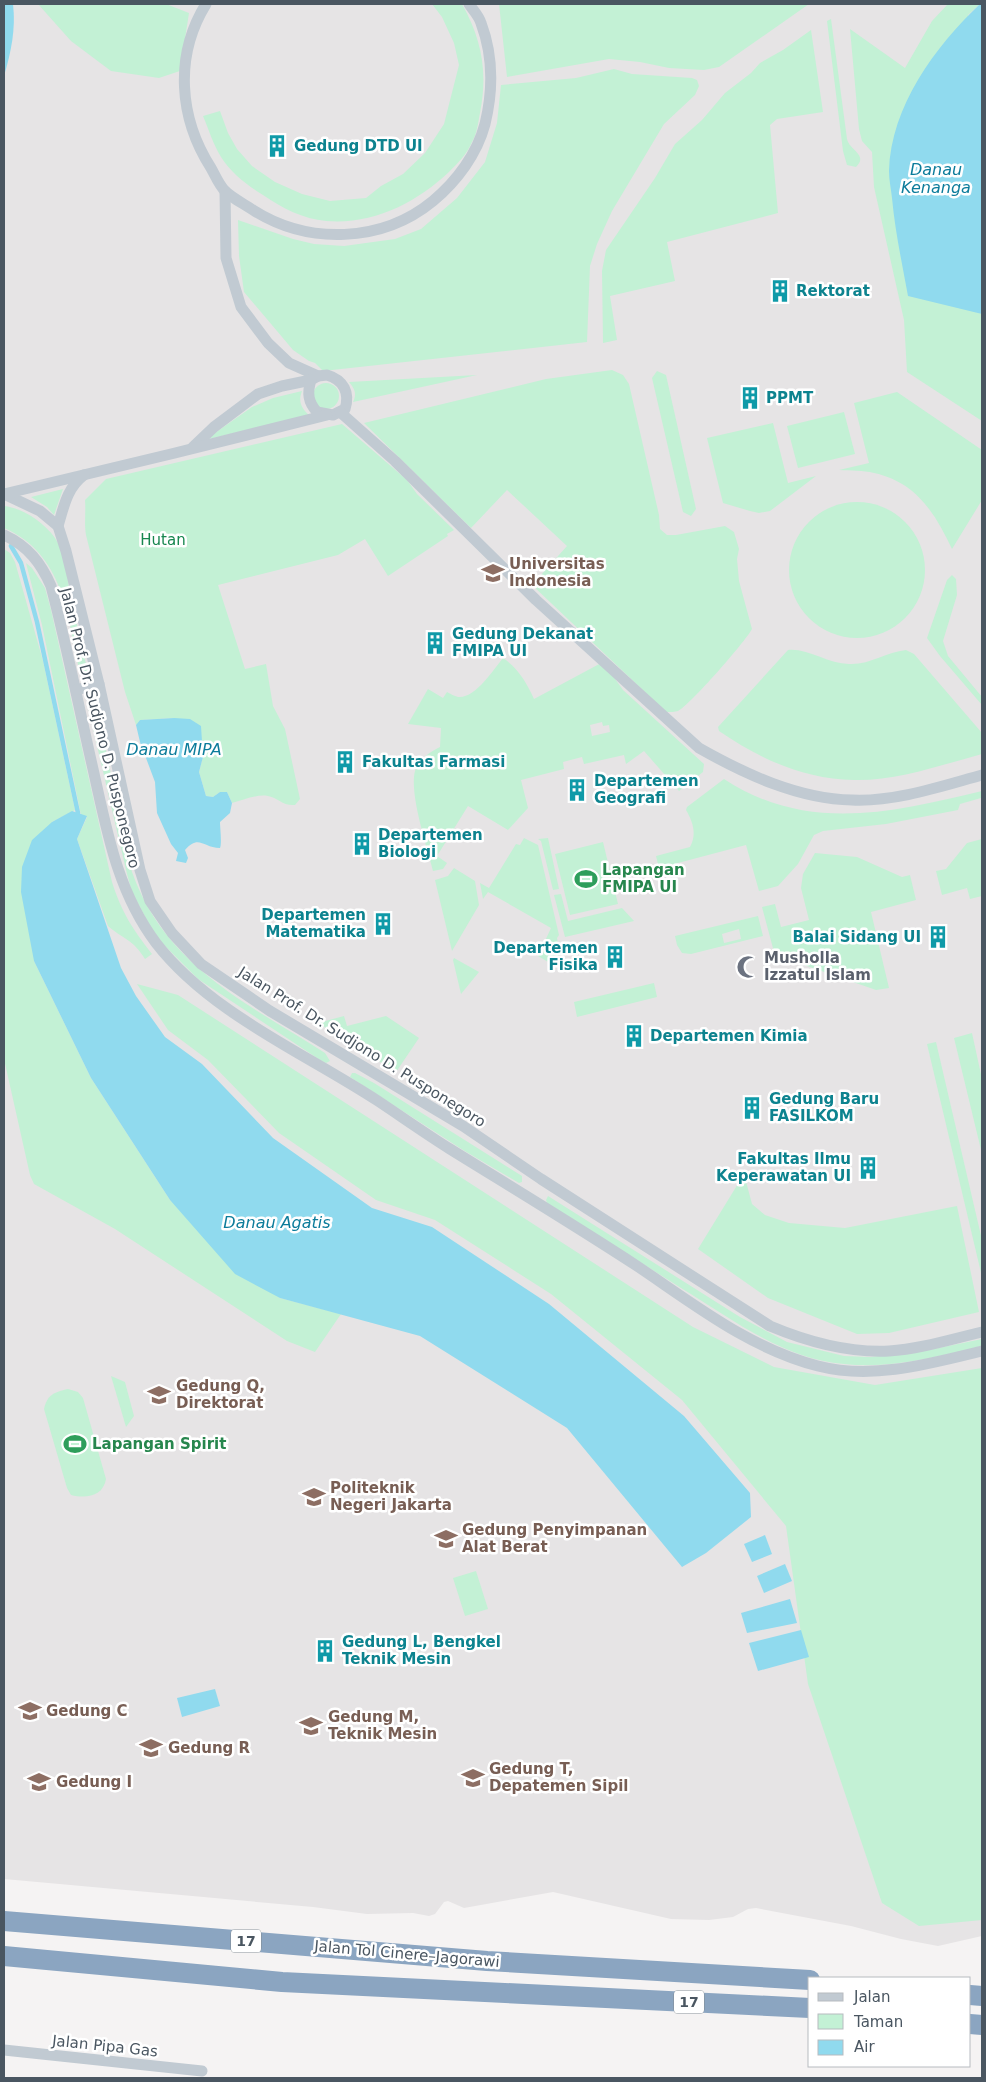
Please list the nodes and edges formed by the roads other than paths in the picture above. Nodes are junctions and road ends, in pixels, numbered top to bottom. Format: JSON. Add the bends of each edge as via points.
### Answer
{"nodes":[{"id":1,"x":206,"y":4,"type":"edge"},
{"id":2,"x":469,"y":4,"type":"edge"},
{"id":3,"x":480,"y":4,"type":"edge"},
{"id":4,"x":481,"y":22,"type":"junction"},
{"id":5,"x":225,"y":191,"type":"junction"},
{"id":6,"x":314,"y":378,"type":"junction"},
{"id":7,"x":340,"y":412,"type":"junction"},
{"id":8,"x":327,"y":415,"type":"junction"},
{"id":9,"x":191,"y":448,"type":"junction"},
{"id":10,"x":86,"y":474,"type":"junction"},
{"id":11,"x":4,"y":494,"type":"edge"},
{"id":12,"x":58,"y":526,"type":"junction"},
{"id":13,"x":4,"y":535,"type":"edge"},
{"id":14,"x":99,"y":684,"type":"junction"},
{"id":15,"x":76,"y":690,"type":"junction"},
{"id":16,"x":982,"y":775,"type":"edge"},
{"id":17,"x":346,"y":1056,"type":"junction"},
{"id":18,"x":334,"y":1073,"type":"junction"},
{"id":19,"x":541,"y":1178,"type":"junction"},
{"id":20,"x":527,"y":1197,"type":"junction"},
{"id":21,"x":982,"y":1332,"type":"edge"},
{"id":22,"x":982,"y":1351,"type":"edge"},
{"id":23,"x":4,"y":1921,"type":"edge"},
{"id":24,"x":4,"y":1956,"type":"edge"},
{"id":25,"x":808,"y":1980,"type":"edge"},
{"id":26,"x":808,"y":2008,"type":"edge"},
{"id":27,"x":4,"y":2050,"type":"edge"},
{"id":28,"x":202,"y":2071,"type":"dead end"}],
"edges":[{"from":1,"to":5,"type":"street","via":[[187,52],[184,87],[187,116],[196,143]]},
{"from":2,"to":4,"type":"street"},
{"from":3,"to":4,"type":"street"},
{"from":4,"to":5,"type":"street","via":[[490,62],[491,84],[483,131],[460,173],[426,207],[383,228],[360,234],[336,235],[288,227],[266,218]]},
{"from":5,"to":6,"type":"street","via":[[226,258],[241,308],[268,343],[289,363]]},
{"from":6,"to":7,"type":"street","via":[[335,377],[344,386],[347,402]]},
{"from":6,"to":8,"type":"street","via":[[308,391],[309,400],[317,412]]},
{"from":6,"to":9,"type":"street","via":[[258,394]]},
{"from":7,"to":8,"type":"street"},
{"from":7,"to":16,"type":"street","via":[[395,461],[536,600],[699,748],[791,790],[852,800],[924,791]]},
{"from":8,"to":9,"type":"street"},
{"from":9,"to":10,"type":"street"},
{"from":10,"to":11,"type":"street"},
{"from":10,"to":12,"type":"street","via":[[71,488]]},
{"from":11,"to":12,"type":"street","via":[[40,511]]},
{"from":12,"to":14,"type":"street","name":"Jalan Prof. Dr. Sudjono D. Pusponegoro"},
{"from":13,"to":15,"type":"street","name":"Jalan Prof. Dr. Sudjono D. Pusponegoro","via":[[24,547],[43,567],[52,586]]},
{"from":14,"to":15,"type":"street"},
{"from":14,"to":17,"type":"street","name":"Jalan Prof. Dr. Sudjono D. Pusponegoro","via":[[133,845],[150,901],[172,933],[202,964],[287,1022]]},
{"from":15,"to":18,"type":"street","name":"Jalan Prof. Dr. Sudjono D. Pusponegoro","via":[[119,872],[131,905],[156,943],[187,977],[232,1012]]},
{"from":17,"to":18,"type":"street"},
{"from":17,"to":19,"type":"street","name":"Jalan Prof. Dr. Sudjono D. Pusponegoro","via":[[463,1126]]},
{"from":18,"to":20,"type":"street","name":"Jalan Prof. Dr. Sudjono D. Pusponegoro"},
{"from":19,"to":20,"type":"street"},
{"from":19,"to":21,"type":"street","name":"Jalan Prof. Dr. Sudjono D. Pusponegoro","via":[[770,1326],[797,1338],[852,1350],[889,1351]]},
{"from":20,"to":22,"type":"street","name":"Jalan Prof. Dr. Sudjono D. Pusponegoro","via":[[712,1317],[791,1358],[822,1367],[872,1372]]},
{"from":23,"to":25,"type":"highway","name":"Jalan Tol Cinere–Jagorawi","number":"17","via":[[487,1961]]},
{"from":24,"to":26,"type":"highway","name":"Jalan Tol Cinere–Jagorawi","number":"17","via":[[282,1982]]},
{"from":27,"to":28,"type":"street","name":"Jalan Pipa Gas"}]}
